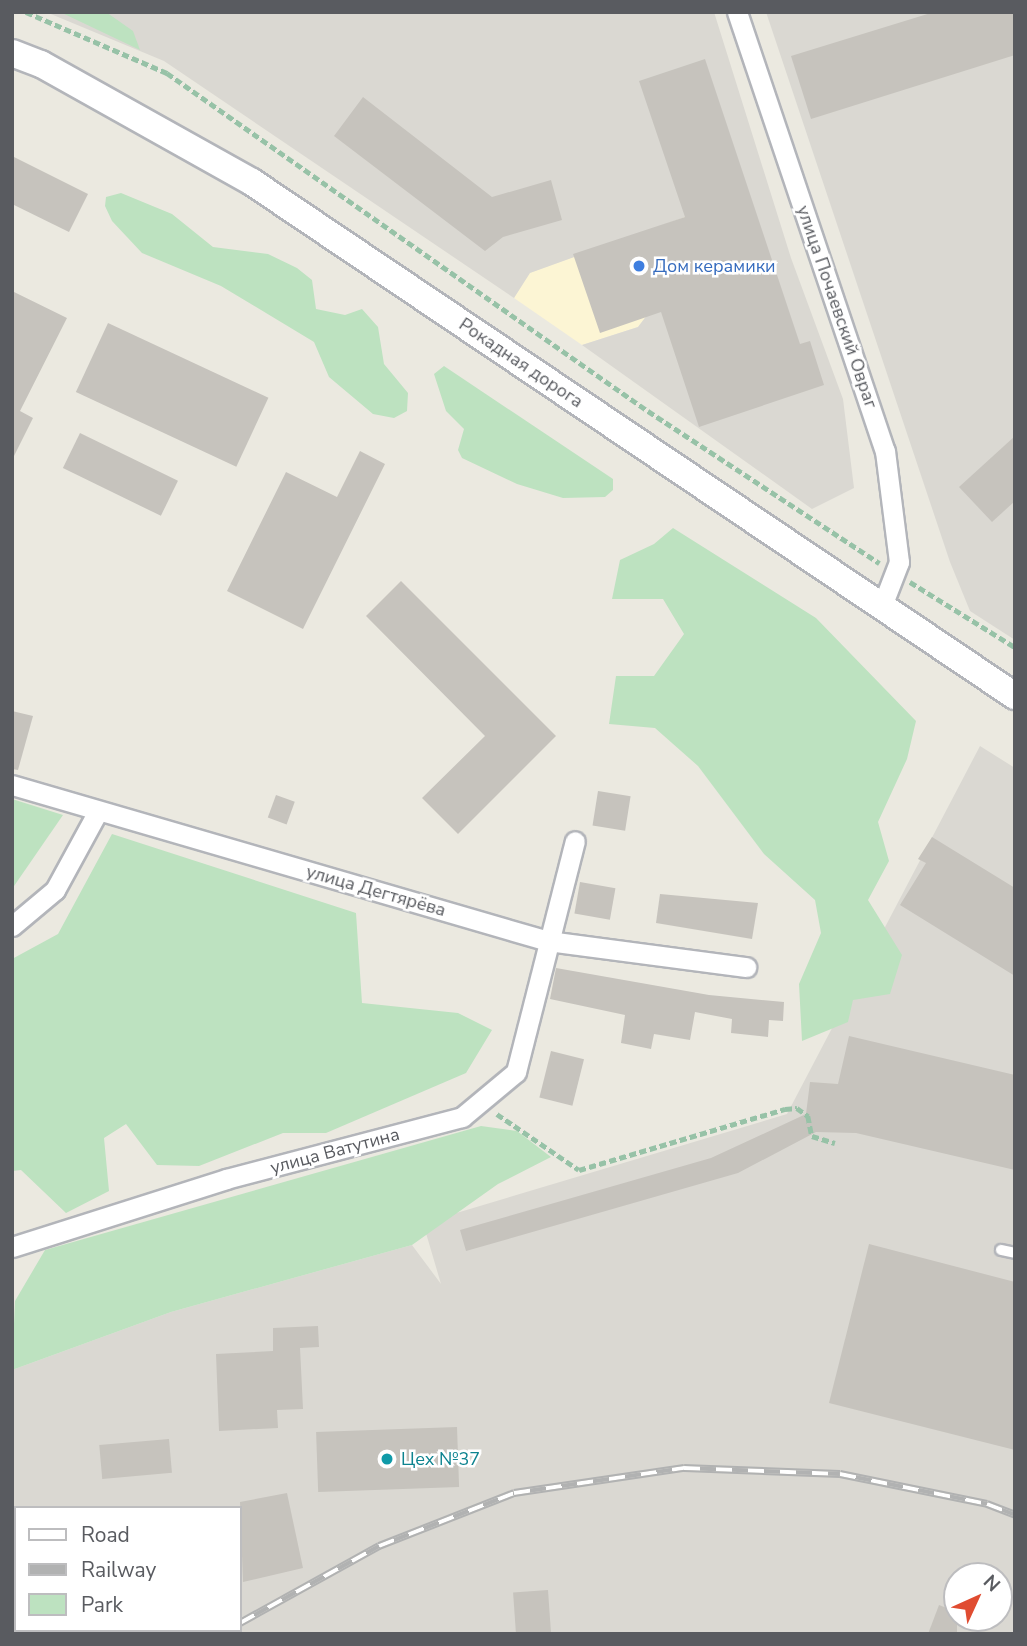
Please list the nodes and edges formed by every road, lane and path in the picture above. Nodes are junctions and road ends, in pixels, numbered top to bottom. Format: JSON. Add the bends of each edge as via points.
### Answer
{"nodes":[{"id":1,"x":26,"y":12,"type":"edge"},
{"id":2,"x":737,"y":12,"type":"edge"},
{"id":3,"x":12,"y":53,"type":"edge"},
{"id":4,"x":894,"y":573,"type":"junction"},
{"id":5,"x":882,"y":606,"type":"junction"},
{"id":6,"x":1015,"y":647,"type":"edge"},
{"id":7,"x":1015,"y":696,"type":"edge"},
{"id":8,"x":12,"y":785,"type":"edge"},
{"id":9,"x":98,"y":811,"type":"junction"},
{"id":10,"x":575,"y":841,"type":"dead end"},
{"id":11,"x":12,"y":926,"type":"edge"},
{"id":12,"x":548,"y":941,"type":"junction"},
{"id":13,"x":746,"y":967,"type":"dead end"},
{"id":14,"x":478,"y":1102,"type":"junction"},
{"id":15,"x":835,"y":1143,"type":"dead end"},
{"id":16,"x":12,"y":1247,"type":"edge"},
{"id":17,"x":1001,"y":1250,"type":"dead end"},
{"id":18,"x":1015,"y":1253,"type":"edge"}],
"edges":[{"from":1,"to":4,"type":"path","via":[[167,73],[648,411]]},
{"from":2,"to":4,"type":"street","name":"улица Почаевский Овраг","via":[[885,452],[899,562]]},
{"from":3,"to":5,"type":"main road","name":"Рокадная дорога","via":[[41,64],[252,182]]},
{"from":4,"to":5,"type":"street","name":"улица Почаевский Овраг"},
{"from":4,"to":6,"type":"path"},
{"from":5,"to":7,"type":"main road","name":"Рокадная дорога"},
{"from":8,"to":9,"type":"street","name":"улица Дегтярёва"},
{"from":9,"to":11,"type":"street","via":[[55,890]]},
{"from":9,"to":12,"type":"street","name":"улица Дегтярёва"},
{"from":10,"to":12,"type":"street","name":"улица Ватутина"},
{"from":12,"to":13,"type":"street","name":"улица Дегтярёва"},
{"from":12,"to":14,"type":"street","name":"улица Ватутина","via":[[516,1072]]},
{"from":14,"to":15,"type":"path","via":[[579,1170],[785,1109],[797,1108],[808,1116],[812,1136]]},
{"from":14,"to":16,"type":"street","name":"улица Ватутина","via":[[462,1117],[226,1179]]},
{"from":17,"to":18,"type":"lane"}]}
